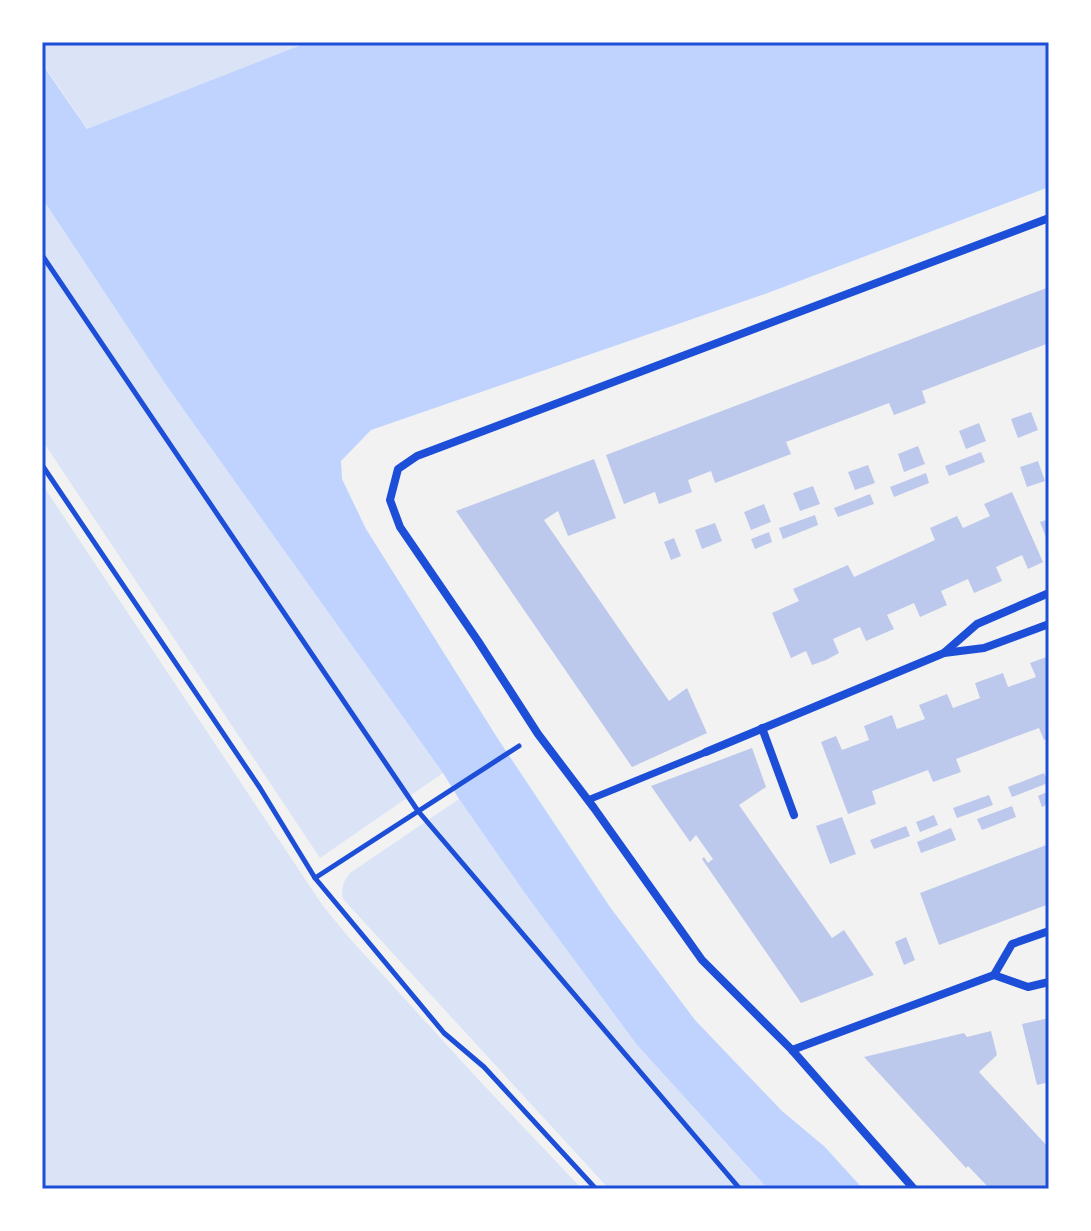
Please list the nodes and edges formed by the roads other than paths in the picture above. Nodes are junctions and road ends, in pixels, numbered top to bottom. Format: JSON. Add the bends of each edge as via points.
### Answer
{"nodes":[{"id":1,"x":1049,"y":218,"type":"edge"},
{"id":2,"x":1049,"y":593,"type":"edge"},
{"id":3,"x":1049,"y":624,"type":"edge"},
{"id":4,"x":944,"y":653,"type":"junction"},
{"id":5,"x":762,"y":728,"type":"junction"},
{"id":6,"x":706,"y":752,"type":"joint"},
{"id":7,"x":588,"y":800,"type":"junction"},
{"id":8,"x":794,"y":815,"type":"dead end"},
{"id":9,"x":1049,"y":931,"type":"edge"},
{"id":10,"x":994,"y":975,"type":"junction"},
{"id":11,"x":1049,"y":982,"type":"edge"},
{"id":12,"x":792,"y":1050,"type":"junction"},
{"id":13,"x":914,"y":1189,"type":"edge"}],
"edges":[{"from":1,"to":7,"type":"street","via":[[417,456],[398,469],[390,500],[400,527]]},
{"from":2,"to":4,"type":"street","via":[[977,624]]},
{"from":3,"to":4,"type":"street","via":[[984,648]]},
{"from":4,"to":5,"type":"street"},
{"from":5,"to":6,"type":"street"},
{"from":5,"to":8,"type":"street"},
{"from":6,"to":7,"type":"street"},
{"from":7,"to":12,"type":"street","via":[[702,960]]},
{"from":9,"to":10,"type":"street","via":[[1012,944]]},
{"from":10,"to":11,"type":"street","via":[[1028,987]]},
{"from":10,"to":12,"type":"street"},
{"from":12,"to":13,"type":"street"}]}
